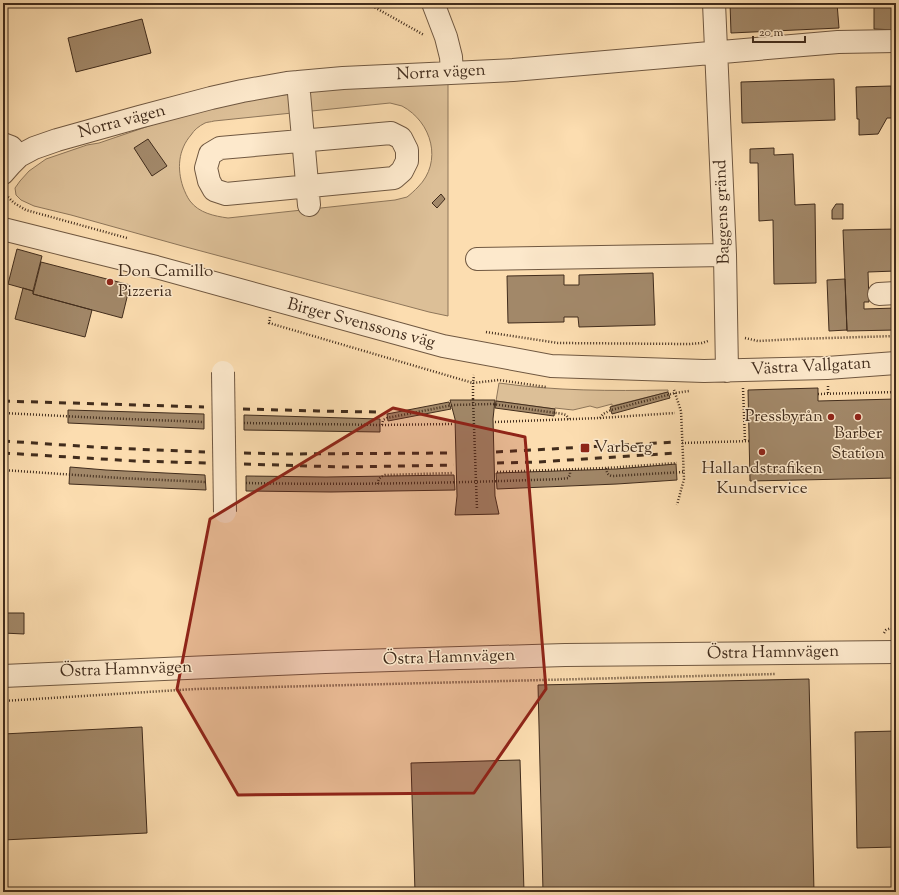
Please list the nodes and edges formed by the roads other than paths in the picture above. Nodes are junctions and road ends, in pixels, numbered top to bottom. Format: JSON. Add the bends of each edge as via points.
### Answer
{"nodes":[{"id":1,"x":433,"y":3,"type":"edge"},
{"id":2,"x":714,"y":3,"type":"edge"},
{"id":3,"x":896,"y":41,"type":"edge"},
{"id":4,"x":716,"y":53,"type":"junction"},
{"id":5,"x":452,"y":73,"type":"junction"},
{"id":6,"x":298,"y":82,"type":"junction"},
{"id":7,"x":304,"y":140,"type":"junction"},
{"id":8,"x":11,"y":150,"type":"edge"},
{"id":9,"x":3,"y":173,"type":"edge"},
{"id":10,"x":308,"y":196,"type":"junction"},
{"id":11,"x":3,"y":228,"type":"edge"},
{"id":12,"x":725,"y":255,"type":"junction"},
{"id":13,"x":477,"y":260,"type":"dead end"},
{"id":14,"x":896,"y":363,"type":"edge"},
{"id":15,"x":727,"y":371,"type":"junction"},
{"id":16,"x":223,"y":372,"type":"dead end"},
{"id":17,"x":225,"y":512,"type":"dead end"},
{"id":18,"x":887,"y":652,"type":"edge"},
{"id":19,"x":3,"y":676,"type":"edge"}],
"edges":[{"from":1,"to":5,"type":"street","via":[[446,37]]},
{"from":2,"to":4,"type":"street","name":"Baggens gränd"},
{"from":3,"to":4,"type":"street","name":"Norra vägen","via":[[838,42]]},
{"from":4,"to":5,"type":"street","name":"Norra vägen"},
{"from":4,"to":12,"type":"street","name":"Baggens gränd"},
{"from":5,"to":6,"type":"street","name":"Norra vägen"},
{"from":6,"to":7,"type":"street"},
{"from":6,"to":8,"type":"street","name":"Norra vägen","via":[[242,91],[139,117],[34,148]]},
{"from":7,"to":10,"type":"street"},
{"from":7,"to":10,"type":"street","via":[[220,148],[210,154],[206,168],[214,190],[226,194]]},
{"from":7,"to":10,"type":"street","via":[[391,133],[401,138],[407,150],[407,161],[402,171],[394,178]]},
{"from":8,"to":9,"type":"street","name":"Norra vägen","via":[[10,165]]},
{"from":11,"to":15,"type":"street","name":"Birger Svenssons väg","via":[[443,346],[551,366]]},
{"from":12,"to":13,"type":"street"},
{"from":12,"to":15,"type":"street","name":"Baggens gränd"},
{"from":14,"to":15,"type":"street","name":"Västra Vallgatan"},
{"from":16,"to":17,"type":"street","bridge":true},
{"from":18,"to":19,"type":"street","name":"Östra Hamnvägen","via":[[558,655]]}]}
